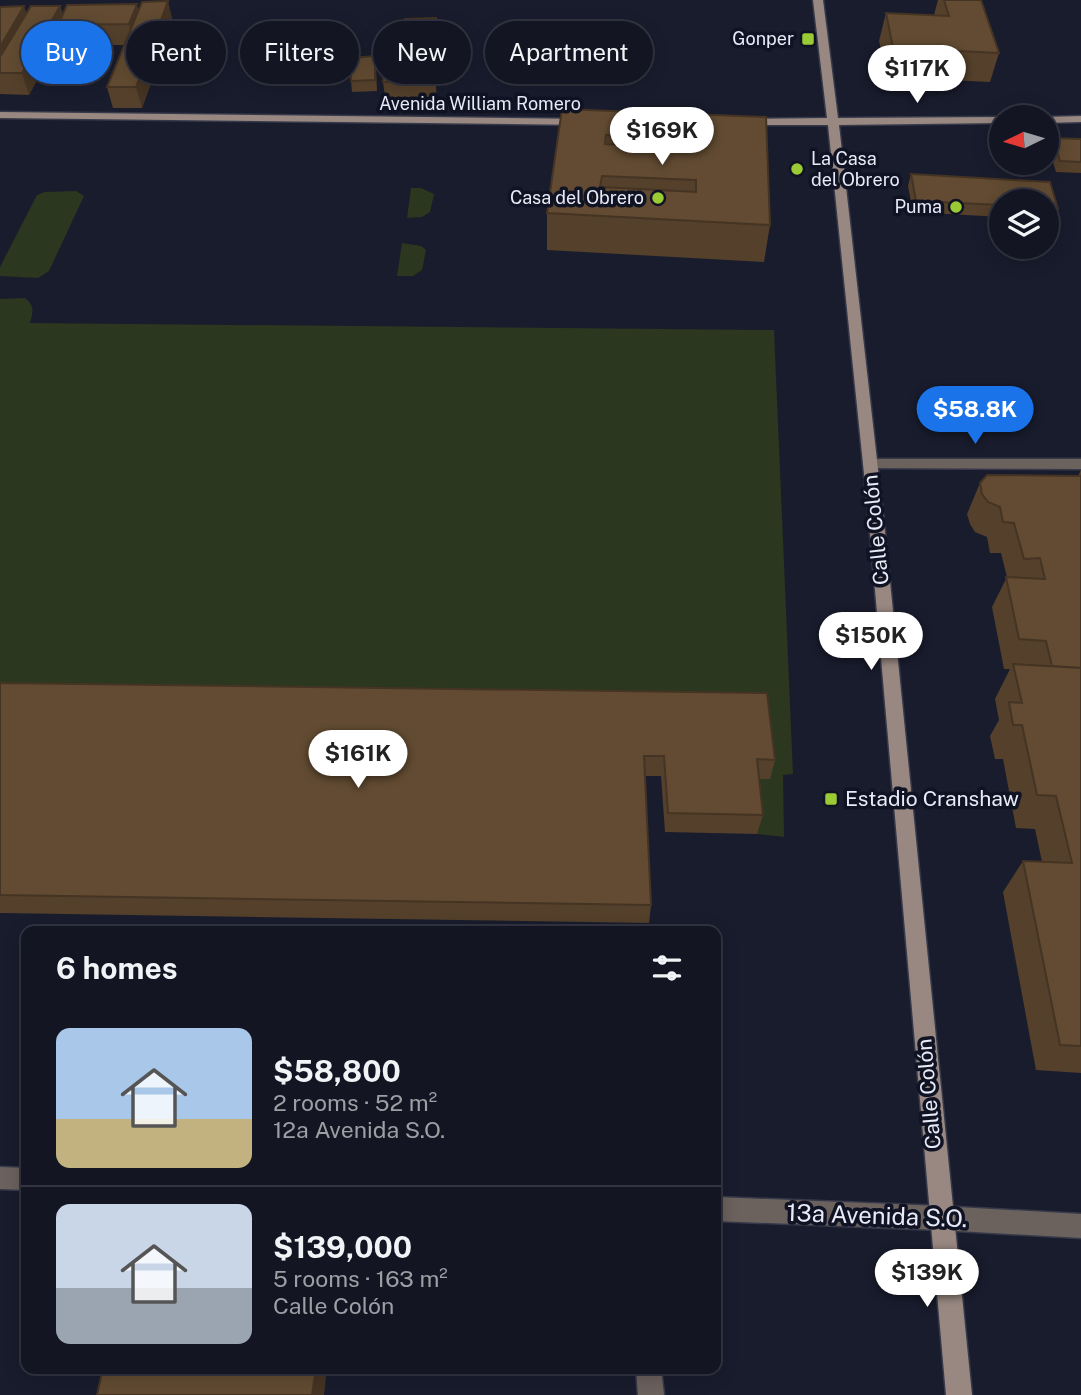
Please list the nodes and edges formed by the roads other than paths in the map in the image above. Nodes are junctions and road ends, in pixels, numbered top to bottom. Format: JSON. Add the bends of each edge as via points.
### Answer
{"nodes":[{"id":1,"x":818,"y":0,"type":"edge"},
{"id":2,"x":0,"y":116,"type":"edge"},
{"id":3,"x":1081,"y":119,"type":"edge"},
{"id":4,"x":989,"y":120,"type":"edge"},
{"id":5,"x":1059,"y":120,"type":"edge"},
{"id":6,"x":601,"y":122,"type":"edge"},
{"id":7,"x":723,"y":122,"type":"edge"},
{"id":8,"x":834,"y":122,"type":"junction"},
{"id":9,"x":870,"y":464,"type":"junction"},
{"id":10,"x":1081,"y":464,"type":"edge"},
{"id":11,"x":0,"y":1178,"type":"edge"},
{"id":12,"x":21,"y":1179,"type":"edge"},
{"id":13,"x":721,"y":1209,"type":"edge"},
{"id":14,"x":940,"y":1218,"type":"junction"},
{"id":15,"x":1081,"y":1226,"type":"edge"},
{"id":16,"x":649,"y":1374,"type":"edge"},
{"id":17,"x":651,"y":1395,"type":"edge"},
{"id":18,"x":959,"y":1395,"type":"edge"}],
"edges":[{"from":1,"to":8,"type":"main road","name":"Calle Colón"},
{"from":2,"to":6,"type":"main road","name":"Avenida William Romero"},
{"from":3,"to":5,"type":"main road"},
{"from":4,"to":8,"type":"main road"},
{"from":7,"to":8,"type":"main road"},
{"from":8,"to":9,"type":"main road","name":"Calle Colón"},
{"from":9,"to":10,"type":"street"},
{"from":9,"to":14,"type":"main road","name":"Calle Colón"},
{"from":11,"to":12,"type":"street"},
{"from":13,"to":14,"type":"street","name":"13a Avenida S.O."},
{"from":14,"to":15,"type":"street","name":"13a Avenida S.O."},
{"from":14,"to":18,"type":"main road","name":"Calle Colón"},
{"from":16,"to":17,"type":"street"}]}
